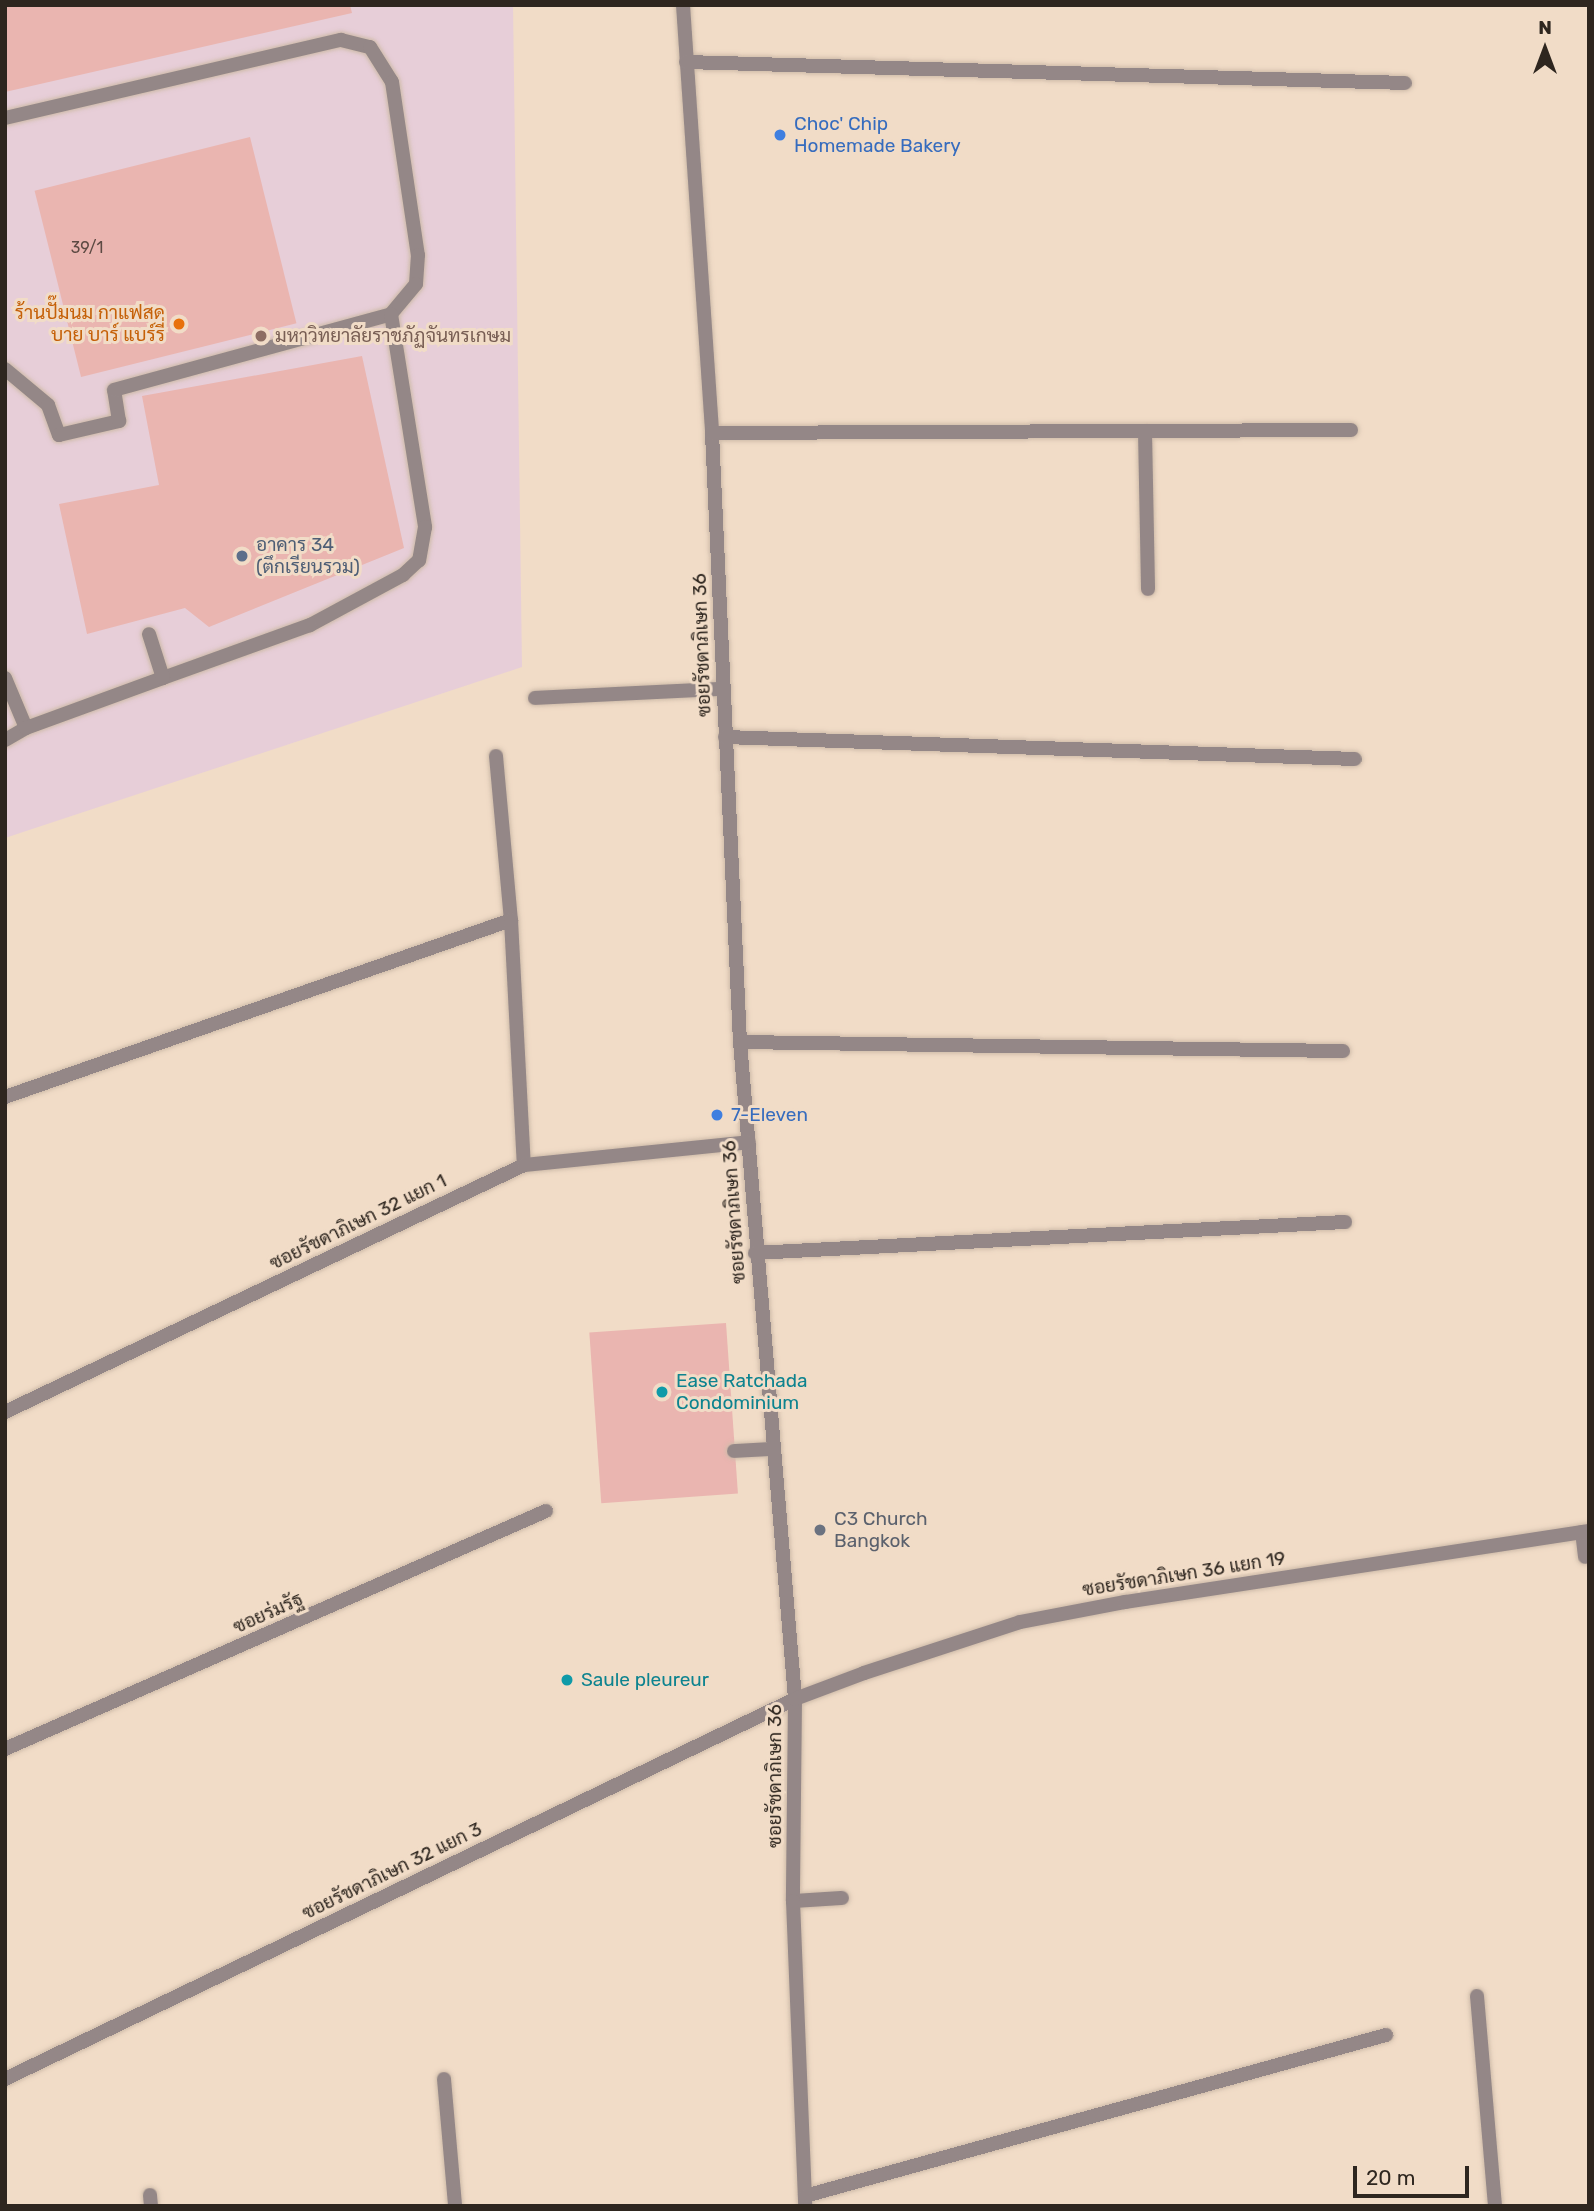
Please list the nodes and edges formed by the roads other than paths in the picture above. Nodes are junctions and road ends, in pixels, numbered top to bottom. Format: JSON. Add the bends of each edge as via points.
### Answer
{"nodes":[{"id":1,"x":683,"y":5,"type":"edge"},
{"id":2,"x":686,"y":62,"type":"junction"},
{"id":3,"x":1405,"y":83,"type":"dead end"},
{"id":4,"x":5,"y":118,"type":"edge"},
{"id":5,"x":391,"y":314,"type":"junction"},
{"id":6,"x":5,"y":369,"type":"edge"},
{"id":7,"x":1352,"y":430,"type":"dead end"},
{"id":8,"x":1145,"y":432,"type":"junction"},
{"id":9,"x":712,"y":433,"type":"junction"},
{"id":10,"x":1148,"y":589,"type":"dead end"},
{"id":11,"x":149,"y":634,"type":"dead end"},
{"id":12,"x":5,"y":678,"type":"edge"},
{"id":13,"x":163,"y":678,"type":"junction"},
{"id":14,"x":722,"y":689,"type":"junction"},
{"id":15,"x":535,"y":698,"type":"dead end"},
{"id":16,"x":26,"y":728,"type":"junction"},
{"id":17,"x":725,"y":737,"type":"junction"},
{"id":18,"x":5,"y":740,"type":"edge"},
{"id":19,"x":496,"y":755,"type":"dead end"},
{"id":20,"x":1355,"y":759,"type":"dead end"},
{"id":21,"x":511,"y":920,"type":"junction"},
{"id":22,"x":740,"y":1042,"type":"junction"},
{"id":23,"x":1343,"y":1051,"type":"dead end"},
{"id":24,"x":5,"y":1097,"type":"edge"},
{"id":25,"x":749,"y":1142,"type":"junction"},
{"id":26,"x":524,"y":1165,"type":"junction"},
{"id":27,"x":1345,"y":1222,"type":"dead end"},
{"id":28,"x":755,"y":1253,"type":"junction"},
{"id":29,"x":5,"y":1412,"type":"edge"},
{"id":30,"x":773,"y":1449,"type":"junction"},
{"id":31,"x":734,"y":1451,"type":"dead end"},
{"id":32,"x":547,"y":1511,"type":"dead end"},
{"id":33,"x":1585,"y":1531,"type":"edge"},
{"id":34,"x":1584,"y":1557,"type":"dead end"},
{"id":35,"x":795,"y":1699,"type":"junction"},
{"id":36,"x":5,"y":1749,"type":"edge"},
{"id":37,"x":842,"y":1898,"type":"dead end"},
{"id":38,"x":793,"y":1901,"type":"junction"},
{"id":39,"x":1477,"y":1996,"type":"dead end"},
{"id":40,"x":1386,"y":2035,"type":"dead end"},
{"id":41,"x":5,"y":2079,"type":"edge"},
{"id":42,"x":444,"y":2079,"type":"dead end"},
{"id":43,"x":805,"y":2201,"type":"edge"},
{"id":44,"x":455,"y":2206,"type":"edge"},
{"id":45,"x":1495,"y":2206,"type":"edge"}],
"edges":[{"from":1,"to":2,"type":"street","name":"ซอยรัชดาภิเษก 36"},
{"from":2,"to":3,"type":"street"},
{"from":2,"to":9,"type":"street","name":"ซอยรัชดาภิเษก 36"},
{"from":4,"to":5,"type":"street","via":[[341,40],[370,47],[391,82],[418,255],[416,284]]},
{"from":5,"to":6,"type":"street","via":[[114,390],[120,421],[59,435],[48,405]]},
{"from":5,"to":13,"type":"street","via":[[425,527],[419,560],[403,575],[310,625]]},
{"from":7,"to":8,"type":"street"},
{"from":8,"to":9,"type":"street"},
{"from":8,"to":10,"type":"street"},
{"from":9,"to":14,"type":"street","name":"ซอยรัชดาภิเษก 36"},
{"from":11,"to":13,"type":"street"},
{"from":12,"to":16,"type":"street"},
{"from":13,"to":16,"type":"street"},
{"from":14,"to":15,"type":"street"},
{"from":14,"to":17,"type":"street","name":"ซอยรัชดาภิเษก 36"},
{"from":16,"to":18,"type":"street"},
{"from":17,"to":20,"type":"street"},
{"from":17,"to":22,"type":"street","name":"ซอยรัชดาภิเษก 36"},
{"from":19,"to":21,"type":"street"},
{"from":21,"to":24,"type":"street"},
{"from":21,"to":26,"type":"street"},
{"from":22,"to":23,"type":"street"},
{"from":22,"to":25,"type":"street","name":"ซอยรัชดาภิเษก 36"},
{"from":25,"to":26,"type":"street","name":"ซอยรัชดาภิเษก 32 แยก 1"},
{"from":25,"to":28,"type":"street","name":"ซอยรัชดาภิเษก 36"},
{"from":26,"to":29,"type":"street","name":"ซอยรัชดาภิเษก 32 แยก 1"},
{"from":27,"to":28,"type":"street"},
{"from":28,"to":30,"type":"street","name":"ซอยรัชดาภิเษก 36"},
{"from":30,"to":31,"type":"street"},
{"from":30,"to":35,"type":"street","name":"ซอยรัชดาภิเษก 36"},
{"from":32,"to":36,"type":"street","name":"ซอยร่มรัฐ"},
{"from":33,"to":34,"type":"street"},
{"from":33,"to":35,"type":"street","name":"ซอยรัชดาภิเษก 36 แยก 19","via":[[1020,1622]]},
{"from":35,"to":38,"type":"street","name":"ซอยรัชดาภิเษก 36"},
{"from":35,"to":41,"type":"street","name":"ซอยรัชดาภิเษก 32 แยก 3"},
{"from":37,"to":38,"type":"street"},
{"from":38,"to":43,"type":"street","name":"ซอยรัชดาภิเษก 36"},
{"from":39,"to":45,"type":"street"},
{"from":40,"to":43,"type":"street"},
{"from":42,"to":44,"type":"street"}]}
